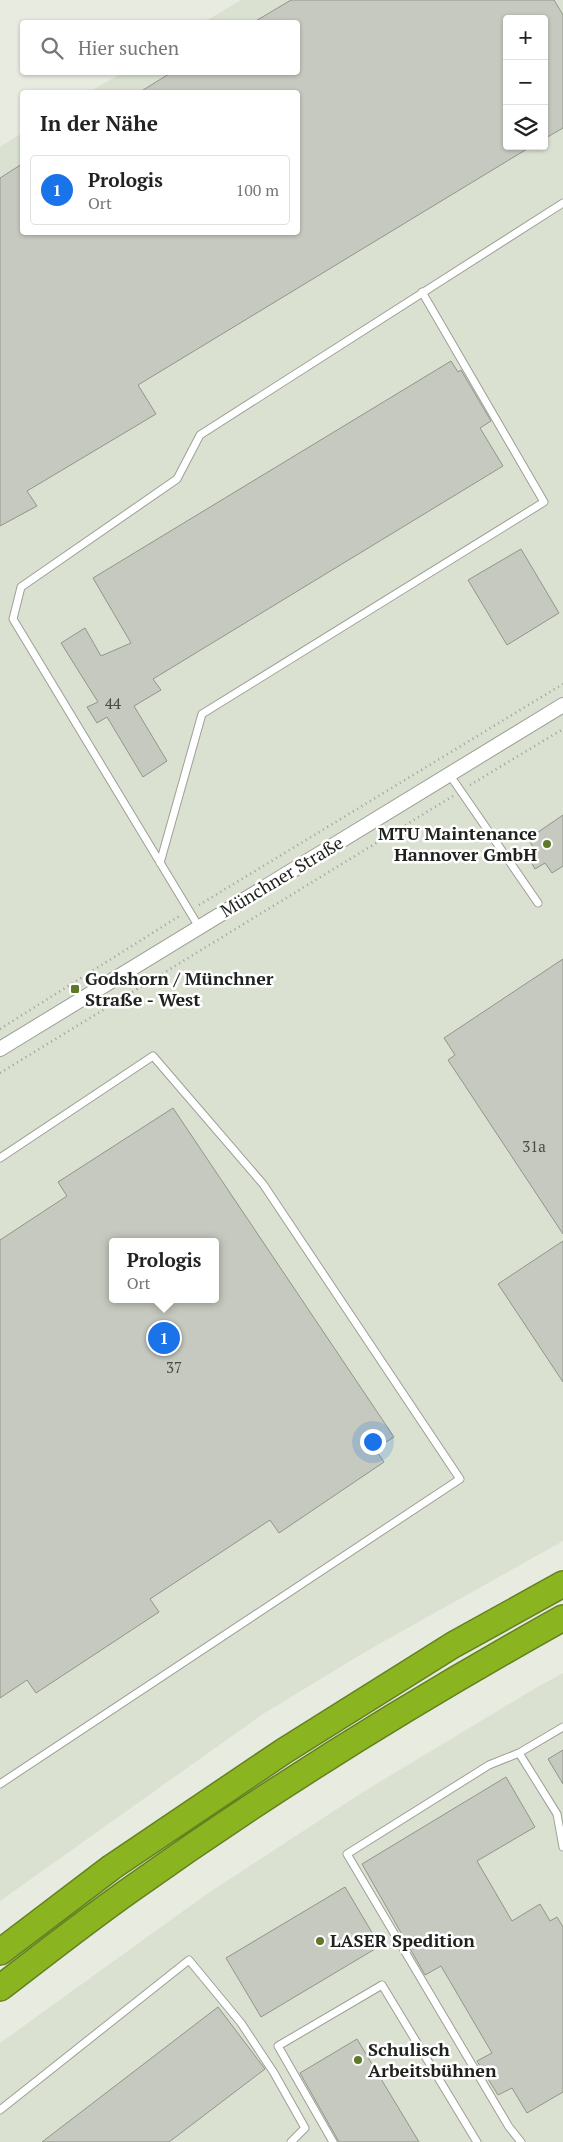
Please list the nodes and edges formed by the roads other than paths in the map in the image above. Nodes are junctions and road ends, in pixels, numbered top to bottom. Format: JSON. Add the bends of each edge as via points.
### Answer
{"nodes":[{"id":1,"x":563,"y":203,"type":"edge"},
{"id":2,"x":422,"y":292,"type":"junction"},
{"id":3,"x":563,"y":705,"type":"edge"},
{"id":4,"x":450,"y":774,"type":"junction"},
{"id":5,"x":160,"y":862,"type":"junction"},
{"id":6,"x":538,"y":903,"type":"dead end"},
{"id":7,"x":199,"y":927,"type":"junction"},
{"id":8,"x":0,"y":1049,"type":"edge"},
{"id":9,"x":0,"y":1158,"type":"edge"},
{"id":10,"x":563,"y":1584,"type":"edge"},
{"id":11,"x":563,"y":1618,"type":"edge"},
{"id":12,"x":563,"y":1727,"type":"edge"},
{"id":13,"x":519,"y":1752,"type":"junction"},
{"id":14,"x":0,"y":1784,"type":"edge"},
{"id":15,"x":563,"y":1847,"type":"edge"},
{"id":16,"x":0,"y":1952,"type":"edge"},
{"id":17,"x":0,"y":1988,"type":"edge"},
{"id":18,"x":0,"y":2110,"type":"edge"},
{"id":19,"x":291,"y":2142,"type":"edge"},
{"id":20,"x":333,"y":2142,"type":"edge"},
{"id":21,"x":477,"y":2142,"type":"edge"},
{"id":22,"x":521,"y":2142,"type":"edge"}],
"edges":[{"from":1,"to":2,"type":"lane"},
{"from":2,"to":5,"type":"lane","via":[[544,502],[202,714]]},
{"from":2,"to":5,"type":"lane","via":[[200,435],[177,479],[20,587],[13,619]]},
{"from":3,"to":4,"type":"street","name":"Münchner Straße"},
{"from":4,"to":6,"type":"lane"},
{"from":4,"to":7,"type":"street","name":"Münchner Straße"},
{"from":5,"to":7,"type":"lane"},
{"from":7,"to":8,"type":"street","name":"Münchner Straße"},
{"from":9,"to":14,"type":"lane","via":[[153,1056],[263,1184],[460,1479]]},
{"from":10,"to":16,"type":"highway","via":[[453,1645],[284,1751],[112,1867]]},
{"from":11,"to":17,"type":"highway","via":[[401,1711],[308,1769],[130,1890]]},
{"from":12,"to":13,"type":"lane"},
{"from":13,"to":15,"type":"lane","via":[[557,1814]]},
{"from":13,"to":22,"type":"lane","via":[[489,1765],[347,1854]]},
{"from":18,"to":19,"type":"lane","via":[[189,1960],[241,2023],[274,2073],[304,2128]]},
{"from":20,"to":21,"type":"lane","via":[[278,2046],[382,1985]]}]}
